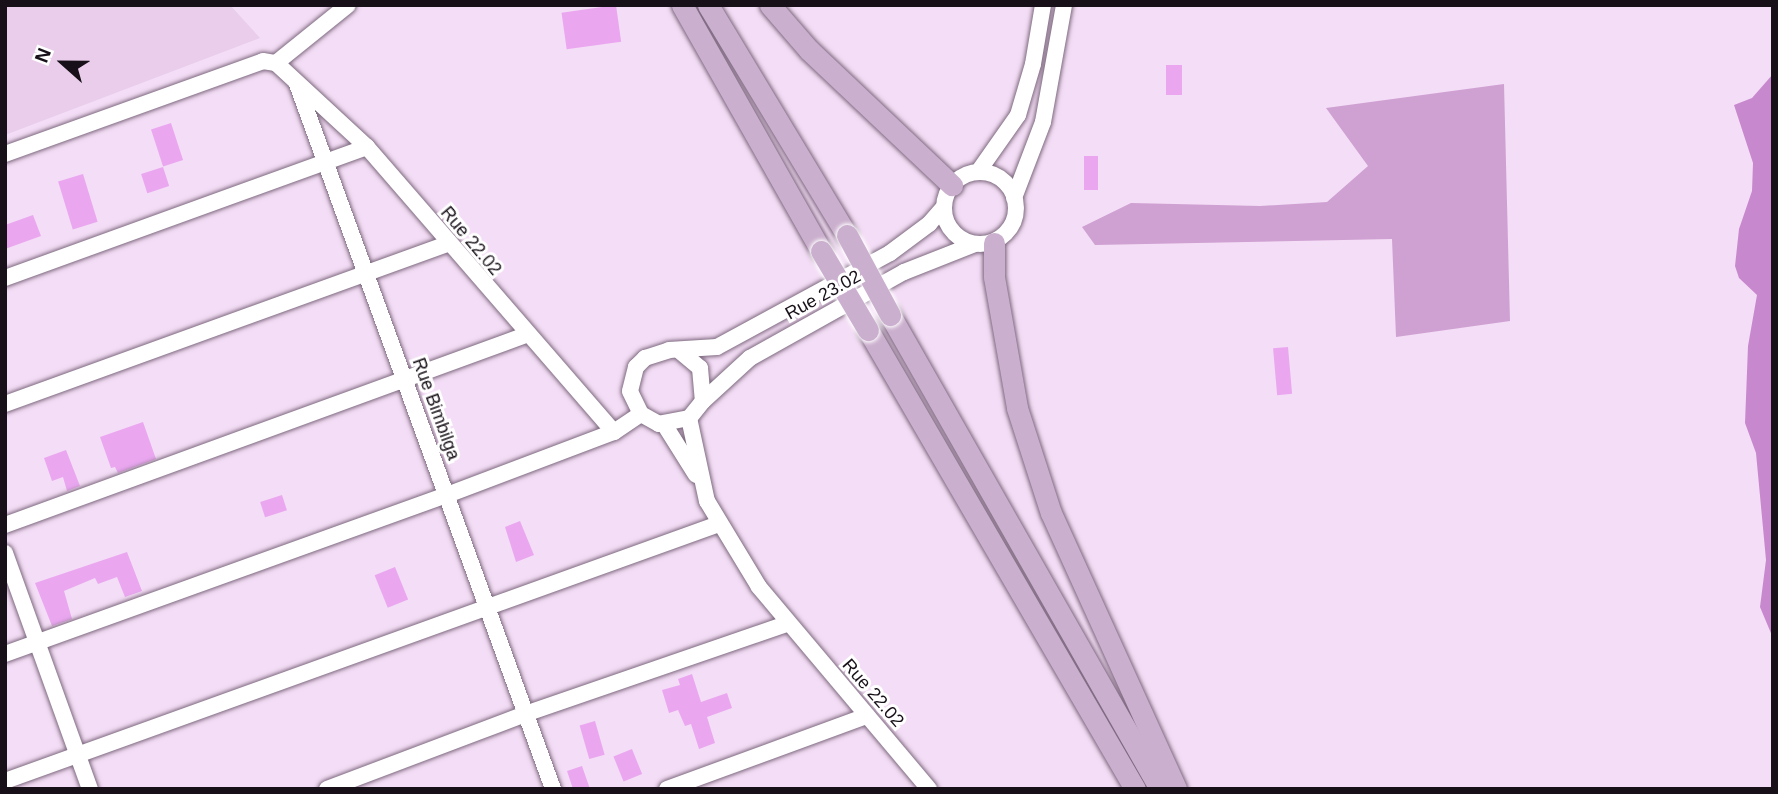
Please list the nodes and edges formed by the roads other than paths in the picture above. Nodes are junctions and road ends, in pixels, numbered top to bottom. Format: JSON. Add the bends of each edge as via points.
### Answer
{"nodes":[{"id":1,"x":348,"y":5,"type":"edge"},
{"id":2,"x":682,"y":5,"type":"edge"},
{"id":3,"x":708,"y":5,"type":"edge"},
{"id":4,"x":771,"y":5,"type":"edge"},
{"id":5,"x":1043,"y":5,"type":"edge"},
{"id":6,"x":1064,"y":5,"type":"edge"},
{"id":7,"x":269,"y":62,"type":"junction"},
{"id":8,"x":295,"y":79,"type":"junction"},
{"id":9,"x":367,"y":147,"type":"junction"},
{"id":10,"x":5,"y":154,"type":"edge"},
{"id":11,"x":327,"y":160,"type":"junction"},
{"id":12,"x":978,"y":172,"type":"junction"},
{"id":13,"x":951,"y":185,"type":"junction"},
{"id":14,"x":1014,"y":198,"type":"junction"},
{"id":15,"x":943,"y":208,"type":"junction"},
{"id":16,"x":448,"y":244,"type":"junction"},
{"id":17,"x":984,"y":244,"type":"junction"},
{"id":18,"x":367,"y":273,"type":"junction"},
{"id":19,"x":5,"y":278,"type":"edge"},
{"id":20,"x":526,"y":335,"type":"junction"},
{"id":21,"x":681,"y":352,"type":"junction"},
{"id":22,"x":406,"y":382,"type":"junction"},
{"id":23,"x":703,"y":401,"type":"junction"},
{"id":24,"x":5,"y":404,"type":"edge"},
{"id":25,"x":641,"y":414,"type":"junction"},
{"id":26,"x":689,"y":418,"type":"junction"},
{"id":27,"x":664,"y":424,"type":"junction"},
{"id":28,"x":614,"y":432,"type":"junction"},
{"id":29,"x":701,"y":483,"type":"junction"},
{"id":30,"x":447,"y":495,"type":"junction"},
{"id":31,"x":719,"y":524,"type":"junction"},
{"id":32,"x":5,"y":525,"type":"edge"},
{"id":33,"x":5,"y":553,"type":"edge"},
{"id":34,"x":488,"y":608,"type":"junction"},
{"id":35,"x":786,"y":624,"type":"junction"},
{"id":36,"x":37,"y":642,"type":"junction"},
{"id":37,"x":5,"y":654,"type":"edge"},
{"id":38,"x":525,"y":714,"type":"junction"},
{"id":39,"x":867,"y":716,"type":"junction"},
{"id":40,"x":78,"y":754,"type":"junction"},
{"id":41,"x":5,"y":781,"type":"edge"},
{"id":42,"x":90,"y":789,"type":"edge"},
{"id":43,"x":327,"y":789,"type":"edge"},
{"id":44,"x":553,"y":789,"type":"edge"},
{"id":45,"x":667,"y":789,"type":"edge"},
{"id":46,"x":929,"y":789,"type":"edge"},
{"id":47,"x":1135,"y":789,"type":"edge"},
{"id":48,"x":1160,"y":789,"type":"edge"},
{"id":49,"x":1176,"y":789,"type":"edge"}],
"edges":[{"from":1,"to":7,"type":"street"},
{"from":2,"to":47,"type":"main road","bridge":true},
{"from":3,"to":48,"type":"main road","bridge":true,"via":[[847,235]]},
{"from":4,"to":13,"type":"main road","via":[[809,50]]},
{"from":5,"to":12,"type":"street","via":[[1018,115]]},
{"from":6,"to":14,"type":"street","via":[[1042,122]]},
{"from":7,"to":8,"type":"street","name":"Rue Bimbilga"},
{"from":7,"to":10,"type":"street"},
{"from":8,"to":9,"type":"street","name":"Rue 22.02"},
{"from":8,"to":11,"type":"street","name":"Rue Bimbilga"},
{"from":9,"to":11,"type":"street"},
{"from":9,"to":16,"type":"street","name":"Rue 22.02"},
{"from":11,"to":18,"type":"street","name":"Rue Bimbilga"},
{"from":11,"to":19,"type":"street"},
{"from":12,"to":13,"type":"street"},
{"from":12,"to":14,"type":"street","via":[[996,176]]},
{"from":13,"to":15,"type":"street","name":"Rue 23.02"},
{"from":14,"to":17,"type":"street","via":[[1011,227]]},
{"from":15,"to":17,"type":"street","via":[[951,231]]},
{"from":15,"to":21,"type":"street","name":"Rue 23.02","via":[[890,253],[791,308],[717,347]]},
{"from":16,"to":18,"type":"street"},
{"from":16,"to":20,"type":"street","name":"Rue 22.02"},
{"from":17,"to":23,"type":"street","name":"Rue 23.02","via":[[904,272],[750,358]]},
{"from":17,"to":49,"type":"main road","via":[[1017,408],[1051,513]]},
{"from":18,"to":22,"type":"street","name":"Rue Bimbilga"},
{"from":18,"to":24,"type":"street"},
{"from":20,"to":22,"type":"street"},
{"from":20,"to":28,"type":"street","name":"Rue 22.02"},
{"from":21,"to":23,"type":"street","via":[[700,368]]},
{"from":21,"to":25,"type":"street","name":"Rue 23.02","via":[[656,352],[636,367],[630,391]]},
{"from":22,"to":30,"type":"street","name":"Rue Bimbilga"},
{"from":22,"to":32,"type":"street"},
{"from":23,"to":26,"type":"street","name":"Rue 23.02"},
{"from":25,"to":27,"type":"street"},
{"from":25,"to":28,"type":"street"},
{"from":26,"to":27,"type":"street"},
{"from":26,"to":29,"type":"street"},
{"from":27,"to":29,"type":"street"},
{"from":28,"to":30,"type":"street"},
{"from":29,"to":31,"type":"street"},
{"from":30,"to":34,"type":"street","name":"Rue Bimbilga"},
{"from":30,"to":36,"type":"street"},
{"from":31,"to":34,"type":"street"},
{"from":31,"to":35,"type":"street"},
{"from":33,"to":36,"type":"street"},
{"from":34,"to":38,"type":"street","name":"Rue Bimbilga"},
{"from":34,"to":40,"type":"street"},
{"from":35,"to":38,"type":"street"},
{"from":35,"to":39,"type":"street","name":"Rue 22.02"},
{"from":36,"to":37,"type":"street"},
{"from":36,"to":40,"type":"street"},
{"from":38,"to":43,"type":"street"},
{"from":38,"to":44,"type":"street","name":"Rue Bimbilga"},
{"from":39,"to":45,"type":"street"},
{"from":39,"to":46,"type":"street","name":"Rue 22.02"},
{"from":40,"to":41,"type":"street"},
{"from":40,"to":42,"type":"street"}]}
